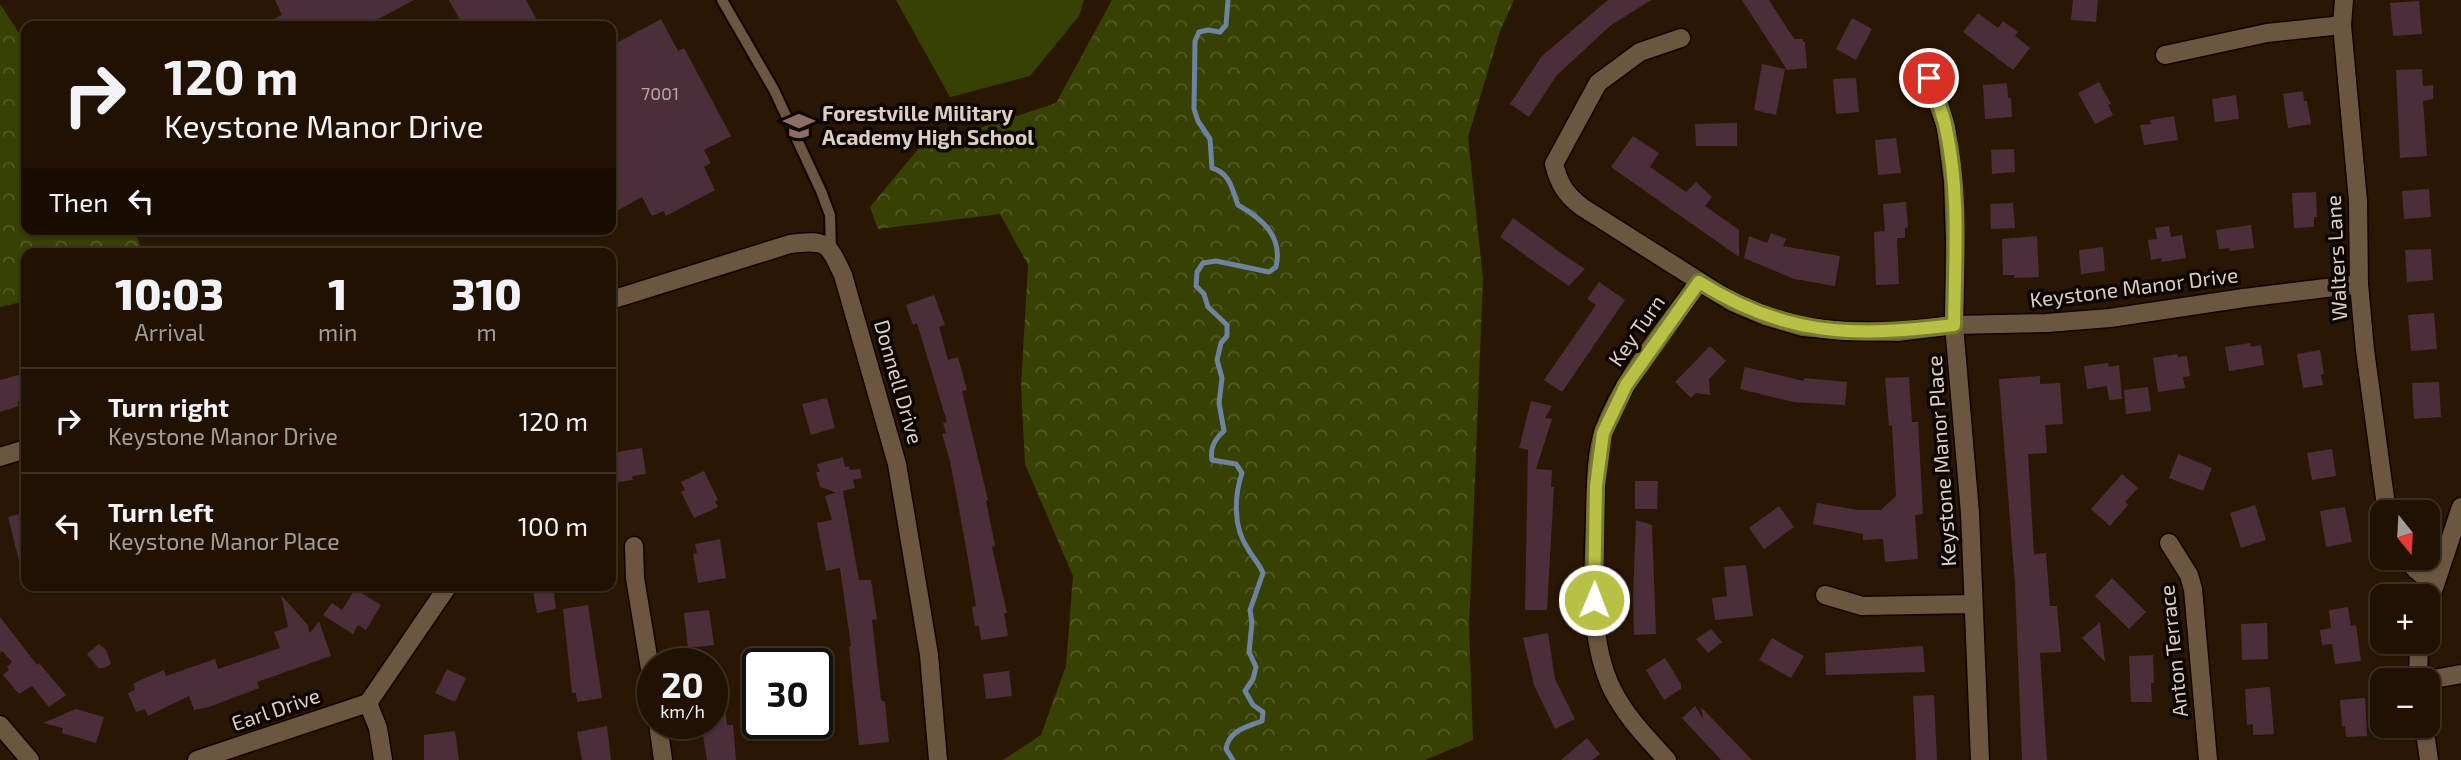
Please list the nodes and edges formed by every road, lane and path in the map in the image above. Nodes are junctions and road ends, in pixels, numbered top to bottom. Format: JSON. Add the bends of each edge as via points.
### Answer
{"nodes":[{"id":1,"x":722,"y":0,"type":"edge"},
{"id":2,"x":2344,"y":0,"type":"edge"},
{"id":3,"x":2342,"y":25,"type":"junction"},
{"id":4,"x":1681,"y":38,"type":"dead end"},
{"id":5,"x":2165,"y":55,"type":"dead end"},
{"id":6,"x":1929,"y":78,"type":"dead end"},
{"id":7,"x":831,"y":249,"type":"junction"},
{"id":8,"x":1699,"y":282,"type":"junction"},
{"id":9,"x":2359,"y":284,"type":"junction"},
{"id":10,"x":616,"y":298,"type":"edge"},
{"id":11,"x":1954,"y":325,"type":"junction"},
{"id":12,"x":21,"y":451,"type":"edge"},
{"id":13,"x":0,"y":457,"type":"edge"},
{"id":14,"x":2385,"y":500,"type":"edge"},
{"id":15,"x":2461,"y":507,"type":"edge"},
{"id":16,"x":2169,"y":543,"type":"dead end"},
{"id":17,"x":634,"y":546,"type":"dead end"},
{"id":18,"x":2416,"y":570,"type":"edge"},
{"id":19,"x":2434,"y":583,"type":"joint"},
{"id":20,"x":445,"y":591,"type":"edge"},
{"id":21,"x":1825,"y":594,"type":"dead end"},
{"id":22,"x":1973,"y":604,"type":"junction"},
{"id":23,"x":647,"y":648,"type":"edge"},
{"id":24,"x":2461,"y":674,"type":"edge"},
{"id":25,"x":2440,"y":678,"type":"edge"},
{"id":26,"x":368,"y":702,"type":"junction"},
{"id":27,"x":0,"y":724,"type":"edge"},
{"id":28,"x":2426,"y":738,"type":"edge"},
{"id":29,"x":660,"y":739,"type":"edge"},
{"id":30,"x":30,"y":760,"type":"edge"},
{"id":31,"x":197,"y":760,"type":"edge"},
{"id":32,"x":383,"y":760,"type":"edge"},
{"id":33,"x":663,"y":760,"type":"edge"},
{"id":34,"x":938,"y":760,"type":"edge"},
{"id":35,"x":1667,"y":760,"type":"edge"},
{"id":36,"x":1980,"y":760,"type":"edge"},
{"id":37,"x":2208,"y":760,"type":"edge"},
{"id":38,"x":2429,"y":760,"type":"edge"}],
"edges":[{"from":1,"to":7,"type":"lane","via":[[774,90],[821,191],[830,215]]},
{"from":2,"to":3,"type":"street","name":"Walters Lane"},
{"from":3,"to":5,"type":"street","via":[[2267,33]]},
{"from":3,"to":9,"type":"street","name":"Walters Lane","via":[[2357,181]]},
{"from":4,"to":8,"type":"street","name":"Keystone Manor Drive","via":[[1640,52],[1598,83],[1554,164],[1569,197]]},
{"from":6,"to":11,"type":"street","name":"Keystone Manor Place","via":[[1946,127],[1953,181]]},
{"from":7,"to":10,"type":"street","via":[[809,241],[790,244]]},
{"from":7,"to":34,"type":"street","name":"Donnell Drive","via":[[843,275],[897,464],[929,655]]},
{"from":8,"to":11,"type":"street","name":"Keystone Manor Drive","via":[[1732,302],[1803,327],[1898,332]]},
{"from":8,"to":35,"type":"street","name":"Key Turn","via":[[1614,408],[1603,433],[1596,486],[1594,600],[1602,662],[1628,718]]},
{"from":9,"to":11,"type":"street","name":"Keystone Manor Drive","via":[[2110,318]]},
{"from":9,"to":14,"type":"street","name":"Walters Lane"},
{"from":11,"to":22,"type":"street","name":"Keystone Manor Place"},
{"from":12,"to":13,"type":"street"},
{"from":15,"to":19,"type":"street"},
{"from":16,"to":37,"type":"street","name":"Anton Terrace","via":[[2193,589]]},
{"from":17,"to":23,"type":"street"},
{"from":18,"to":19,"type":"street"},
{"from":20,"to":26,"type":"street"},
{"from":21,"to":22,"type":"street","via":[[1862,606]]},
{"from":22,"to":36,"type":"street","name":"Keystone Manor Place"},
{"from":24,"to":25,"type":"street"},
{"from":26,"to":31,"type":"street","name":"Earl Drive"},
{"from":26,"to":32,"type":"street"},
{"from":27,"to":30,"type":"street"},
{"from":28,"to":38,"type":"street"},
{"from":29,"to":33,"type":"street"}]}
